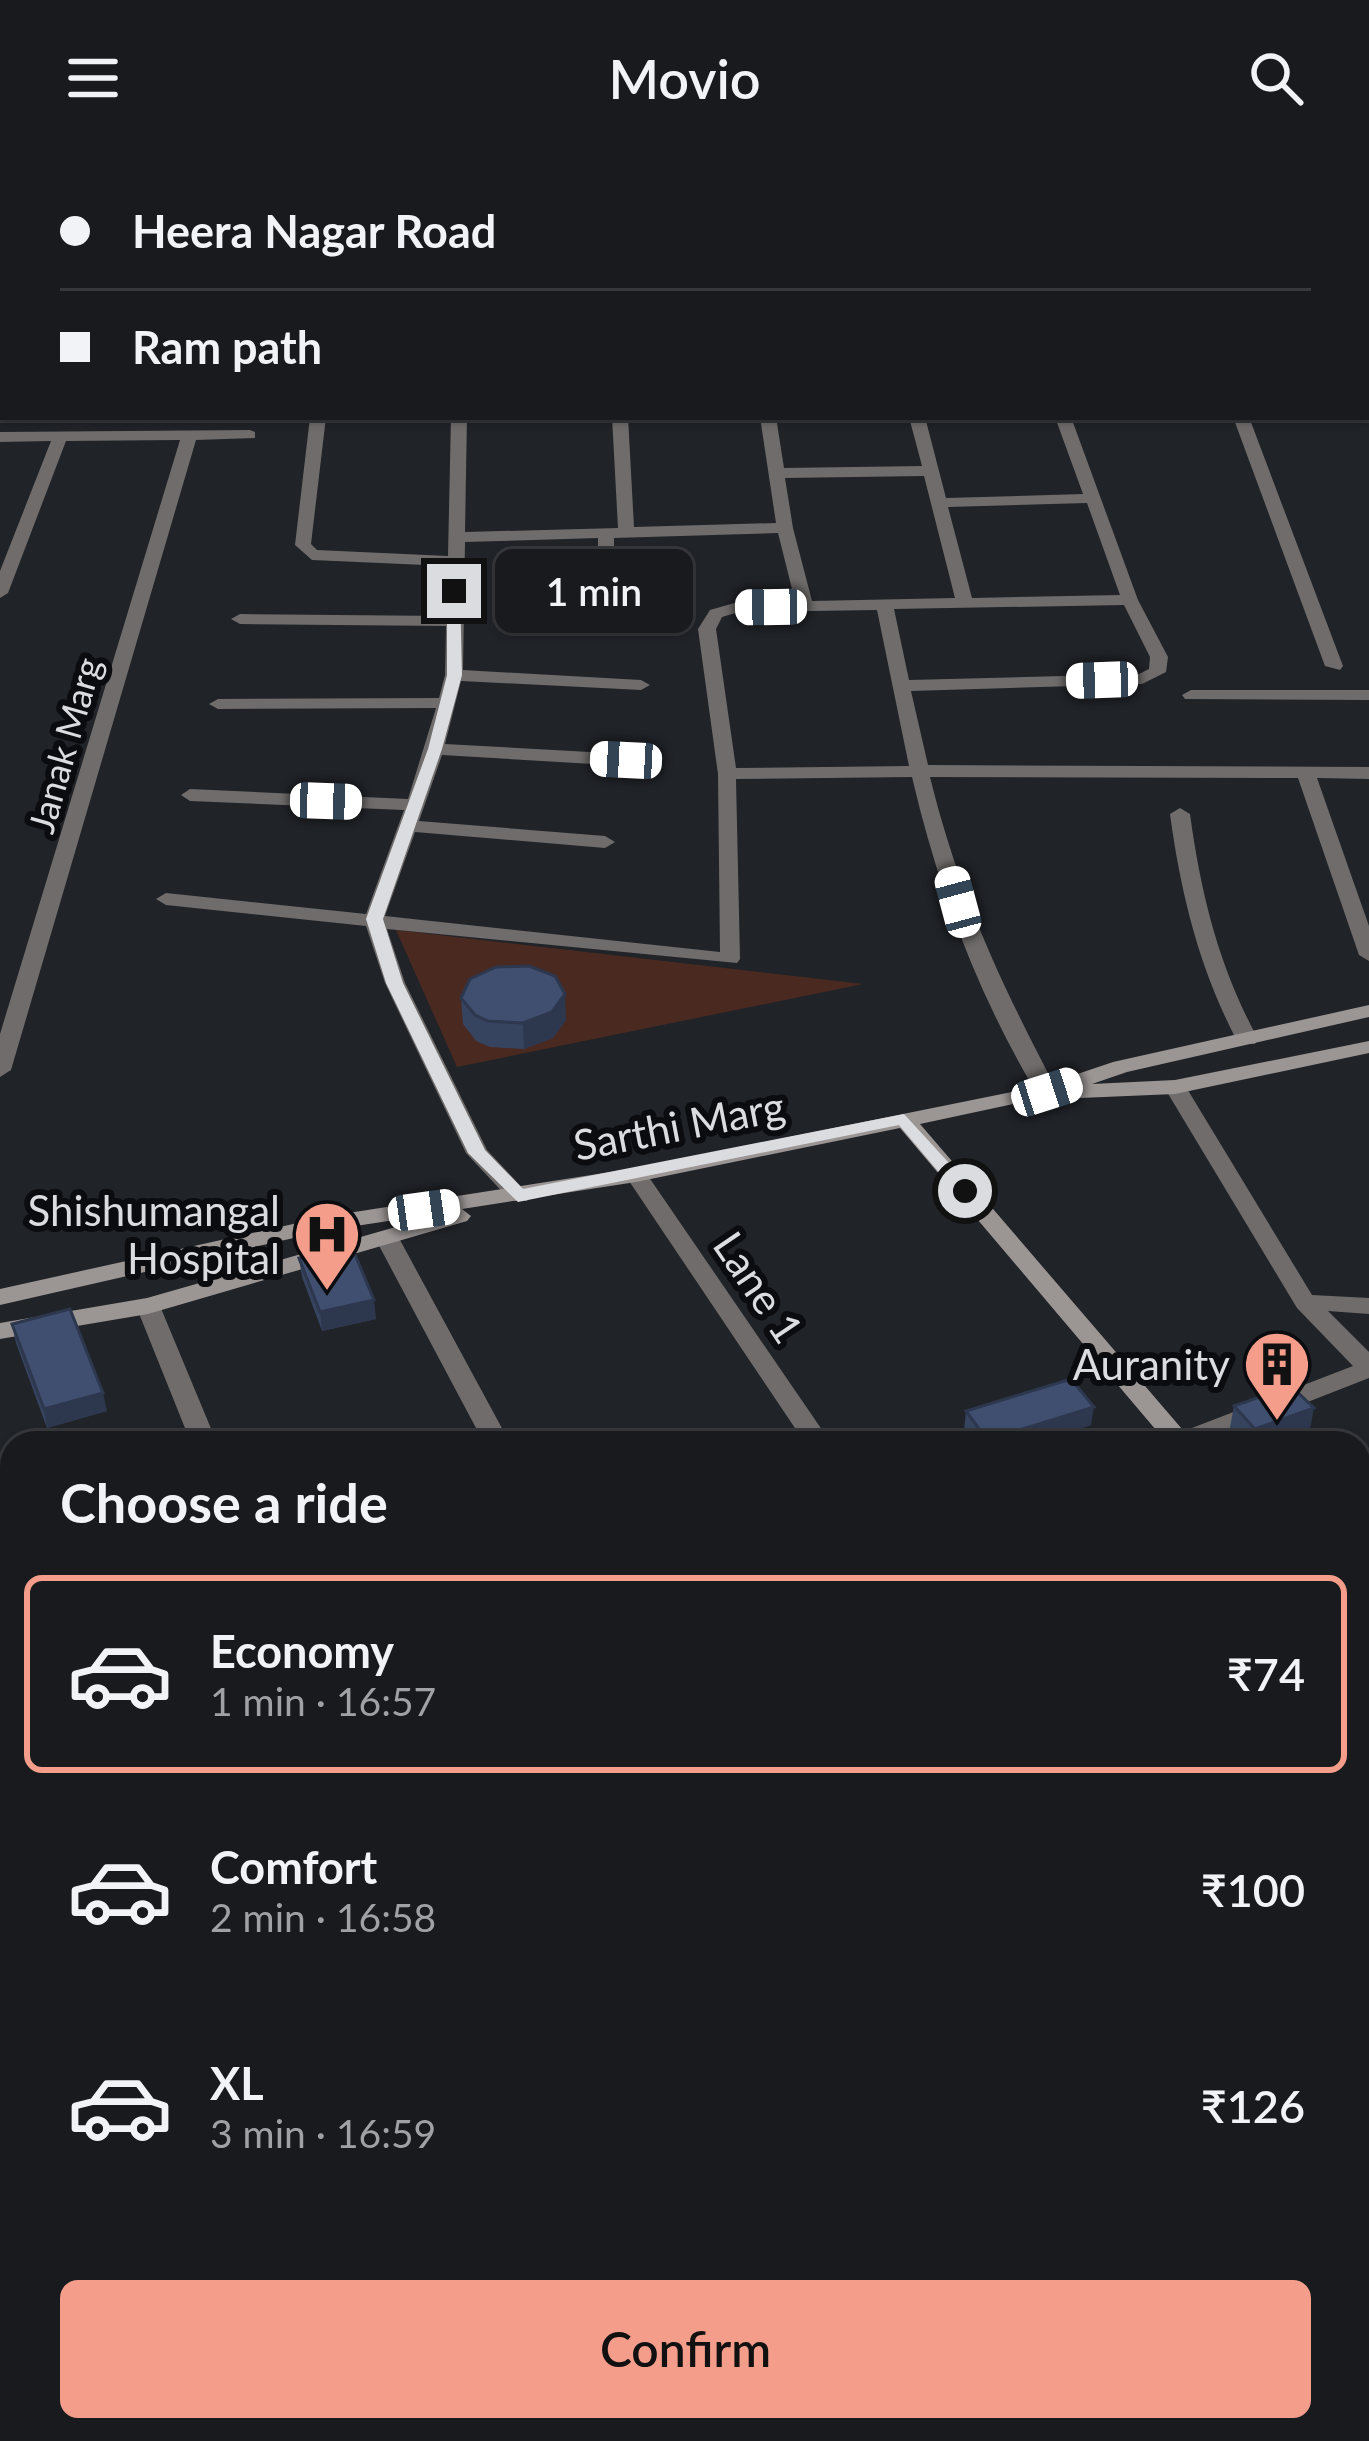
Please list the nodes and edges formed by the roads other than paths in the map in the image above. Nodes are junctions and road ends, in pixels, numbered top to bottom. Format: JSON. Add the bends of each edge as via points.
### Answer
{"nodes":[{"id":1,"x":318,"y":420,"type":"edge"},
{"id":2,"x":459,"y":420,"type":"edge"},
{"id":3,"x":620,"y":420,"type":"edge"},
{"id":4,"x":768,"y":420,"type":"edge"},
{"id":5,"x":918,"y":420,"type":"edge"},
{"id":6,"x":1064,"y":420,"type":"edge"},
{"id":7,"x":1242,"y":420,"type":"edge"},
{"id":8,"x":250,"y":435,"type":"dead end"},
{"id":9,"x":0,"y":436,"type":"edge"},
{"id":10,"x":61,"y":436,"type":"junction"},
{"id":11,"x":189,"y":437,"type":"junction"},
{"id":12,"x":931,"y":471,"type":"junction"},
{"id":13,"x":777,"y":473,"type":"junction"},
{"id":14,"x":1092,"y":498,"type":"junction"},
{"id":15,"x":939,"y":503,"type":"junction"},
{"id":16,"x":785,"y":528,"type":"junction"},
{"id":17,"x":616,"y":534,"type":"junction"},
{"id":18,"x":454,"y":537,"type":"junction"},
{"id":19,"x":454,"y":561,"type":"junction"},
{"id":20,"x":0,"y":593,"type":"edge"},
{"id":21,"x":1130,"y":600,"type":"junction"},
{"id":22,"x":965,"y":605,"type":"junction"},
{"id":23,"x":805,"y":606,"type":"junction"},
{"id":24,"x":885,"y":606,"type":"junction"},
{"id":25,"x":240,"y":619,"type":"dead end"},
{"id":26,"x":454,"y":621,"type":"junction"},
{"id":27,"x":606,"y":631,"type":"dead end"},
{"id":28,"x":1334,"y":666,"type":"dead end"},
{"id":29,"x":454,"y":675,"type":"junction"},
{"id":30,"x":640,"y":686,"type":"dead end"},
{"id":31,"x":901,"y":686,"type":"junction"},
{"id":32,"x":1191,"y":695,"type":"dead end"},
{"id":33,"x":1369,"y":695,"type":"edge"},
{"id":34,"x":446,"y":703,"type":"junction"},
{"id":35,"x":218,"y":704,"type":"dead end"},
{"id":36,"x":435,"y":749,"type":"junction"},
{"id":37,"x":626,"y":760,"type":"dead end"},
{"id":38,"x":922,"y":770,"type":"junction"},
{"id":39,"x":1369,"y":773,"type":"edge"},
{"id":40,"x":728,"y":774,"type":"junction"},
{"id":41,"x":1307,"y":776,"type":"junction"},
{"id":42,"x":190,"y":796,"type":"dead end"},
{"id":43,"x":1180,"y":814,"type":"dead end"},
{"id":44,"x":412,"y":815,"type":"junction"},
{"id":45,"x":605,"y":842,"type":"dead end"},
{"id":46,"x":166,"y":899,"type":"dead end"},
{"id":47,"x":374,"y":919,"type":"junction"},
{"id":48,"x":1369,"y":955,"type":"edge"},
{"id":49,"x":1369,"y":1011,"type":"edge"},
{"id":50,"x":1247,"y":1039,"type":"junction"},
{"id":51,"x":1369,"y":1047,"type":"edge"},
{"id":52,"x":0,"y":1070,"type":"edge"},
{"id":53,"x":1175,"y":1087,"type":"junction"},
{"id":54,"x":1047,"y":1092,"type":"junction"},
{"id":55,"x":904,"y":1119,"type":"junction"},
{"id":56,"x":636,"y":1175,"type":"junction"},
{"id":57,"x":518,"y":1196,"type":"junction"},
{"id":58,"x":388,"y":1240,"type":"junction"},
{"id":59,"x":130,"y":1269,"type":"junction"},
{"id":60,"x":0,"y":1297,"type":"edge"},
{"id":61,"x":1305,"y":1302,"type":"junction"},
{"id":62,"x":148,"y":1306,"type":"junction"},
{"id":63,"x":1369,"y":1306,"type":"edge"},
{"id":64,"x":0,"y":1331,"type":"edge"},
{"id":65,"x":1369,"y":1368,"type":"edge"},
{"id":66,"x":199,"y":1431,"type":"edge"},
{"id":67,"x":490,"y":1431,"type":"edge"},
{"id":68,"x":810,"y":1431,"type":"edge"},
{"id":69,"x":1171,"y":1431,"type":"edge"},
{"id":70,"x":1208,"y":1431,"type":"edge"}],
"edges":[{"from":1,"to":19,"type":"street","via":[[304,545],[312,555]]},
{"from":2,"to":18,"type":"street"},
{"from":3,"to":17,"type":"street"},
{"from":4,"to":13,"type":"street"},
{"from":5,"to":12,"type":"street"},
{"from":6,"to":14,"type":"street"},
{"from":7,"to":28,"type":"street"},
{"from":8,"to":11,"type":"street"},
{"from":9,"to":10,"type":"street"},
{"from":10,"to":11,"type":"street"},
{"from":10,"to":20,"type":"street"},
{"from":11,"to":52,"type":"street","name":"Janak Marg"},
{"from":12,"to":13,"type":"street"},
{"from":12,"to":15,"type":"street"},
{"from":13,"to":16,"type":"street"},
{"from":14,"to":15,"type":"street"},
{"from":14,"to":21,"type":"street"},
{"from":15,"to":22,"type":"street"},
{"from":16,"to":17,"type":"street"},
{"from":16,"to":23,"type":"street"},
{"from":17,"to":18,"type":"street"},
{"from":17,"to":27,"type":"street"},
{"from":18,"to":19,"type":"street"},
{"from":19,"to":26,"type":"street"},
{"from":21,"to":22,"type":"street"},
{"from":21,"to":31,"type":"street","via":[[1160,657],[1156,672],[1142,679]]},
{"from":22,"to":24,"type":"street"},
{"from":23,"to":24,"type":"street"},
{"from":23,"to":40,"type":"street","via":[[738,607],[716,614],[707,629]]},
{"from":24,"to":31,"type":"street"},
{"from":25,"to":26,"type":"street"},
{"from":26,"to":29,"type":"street"},
{"from":29,"to":30,"type":"street"},
{"from":29,"to":34,"type":"street"},
{"from":31,"to":38,"type":"street"},
{"from":32,"to":33,"type":"street"},
{"from":34,"to":35,"type":"street"},
{"from":34,"to":36,"type":"street"},
{"from":36,"to":37,"type":"street"},
{"from":36,"to":44,"type":"street"},
{"from":38,"to":40,"type":"street"},
{"from":38,"to":41,"type":"street"},
{"from":38,"to":54,"type":"street","via":[[975,946]]},
{"from":39,"to":41,"type":"street"},
{"from":40,"to":47,"type":"street","via":[[730,959]]},
{"from":41,"to":48,"type":"street"},
{"from":42,"to":44,"type":"street"},
{"from":43,"to":50,"type":"street","via":[[1192,904],[1215,982]]},
{"from":44,"to":45,"type":"street"},
{"from":44,"to":47,"type":"street"},
{"from":46,"to":47,"type":"street"},
{"from":47,"to":57,"type":"street","via":[[395,983],[477,1153]]},
{"from":49,"to":50,"type":"street","name":"Sarthi Marg"},
{"from":50,"to":54,"type":"street","name":"Sarthi Marg"},
{"from":51,"to":53,"type":"street"},
{"from":53,"to":54,"type":"street"},
{"from":53,"to":61,"type":"street"},
{"from":54,"to":55,"type":"street","name":"Sarthi Marg"},
{"from":55,"to":56,"type":"street","name":"Sarthi Marg"},
{"from":55,"to":69,"type":"street"},
{"from":56,"to":57,"type":"street","name":"Sarthi Marg"},
{"from":56,"to":68,"type":"street","name":"Lane 1"},
{"from":57,"to":58,"type":"street"},
{"from":57,"to":59,"type":"street","name":"Sarthi Marg","via":[[329,1223]]},
{"from":58,"to":62,"type":"street"},
{"from":58,"to":67,"type":"street"},
{"from":59,"to":60,"type":"street","name":"Sarthi Marg"},
{"from":59,"to":62,"type":"street"},
{"from":61,"to":63,"type":"street"},
{"from":61,"to":65,"type":"street"},
{"from":62,"to":64,"type":"street"},
{"from":62,"to":66,"type":"street"},
{"from":65,"to":70,"type":"street"}]}
